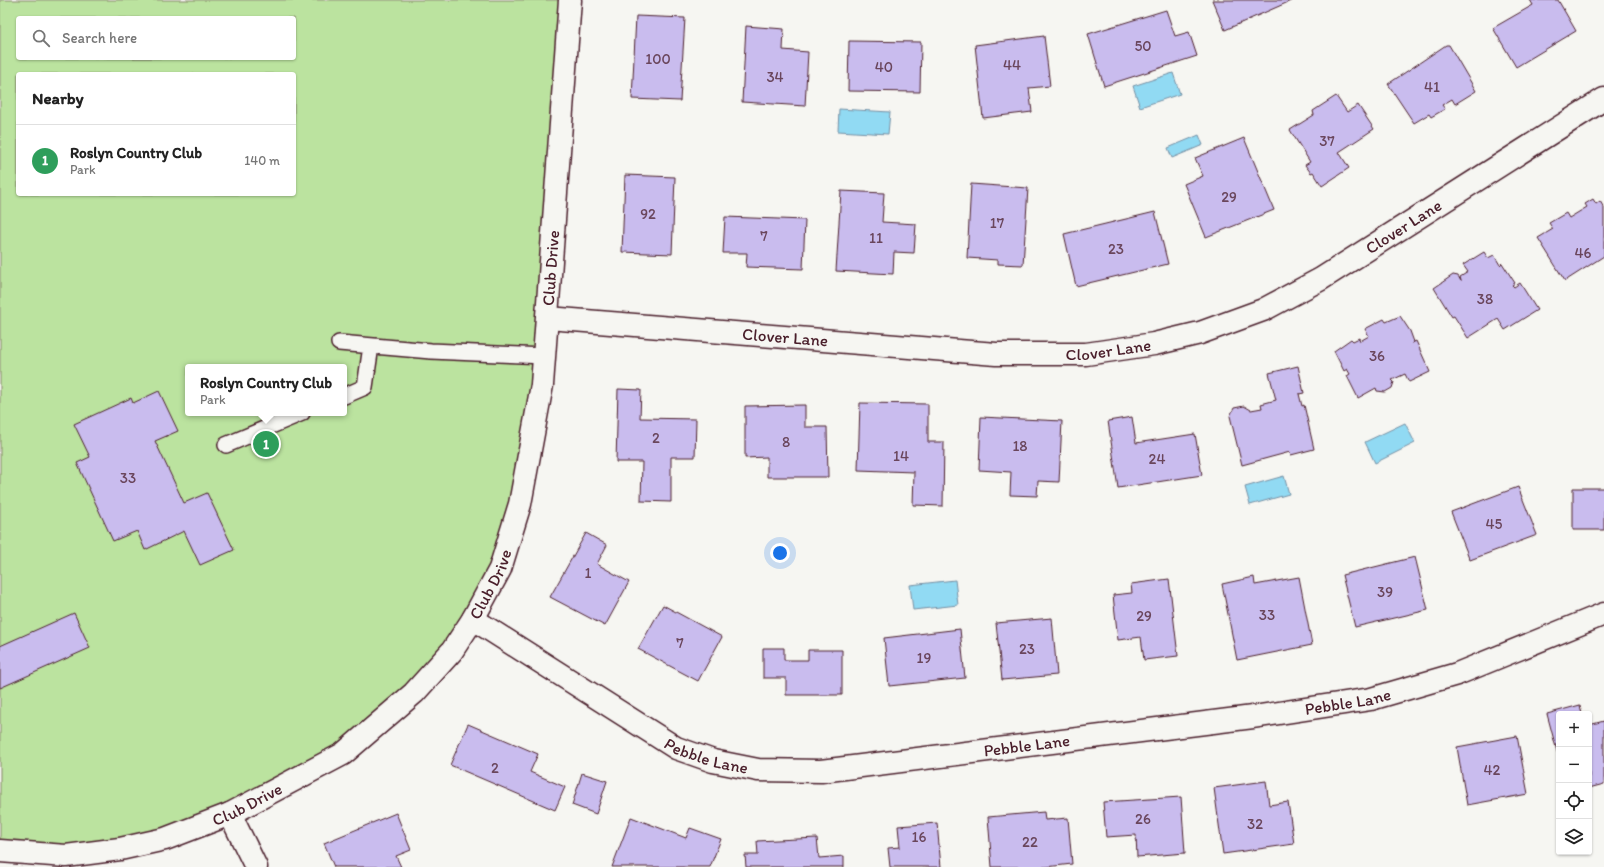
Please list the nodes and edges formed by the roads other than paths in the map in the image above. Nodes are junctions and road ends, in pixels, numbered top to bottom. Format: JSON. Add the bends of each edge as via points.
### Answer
{"nodes":[{"id":1,"x":570,"y":0,"type":"edge"},
{"id":2,"x":1604,"y":99,"type":"edge"},
{"id":3,"x":548,"y":318,"type":"junction"},
{"id":4,"x":340,"y":343,"type":"dead end"},
{"id":5,"x":371,"y":346,"type":"junction"},
{"id":6,"x":545,"y":356,"type":"junction"},
{"id":7,"x":347,"y":395,"type":"edge"},
{"id":8,"x":295,"y":416,"type":"edge"},
{"id":9,"x":226,"y":445,"type":"dead end"},
{"id":10,"x":1604,"y":614,"type":"edge"},
{"id":11,"x":473,"y":619,"type":"junction"},
{"id":12,"x":230,"y":814,"type":"junction"},
{"id":13,"x":0,"y":851,"type":"edge"},
{"id":14,"x":256,"y":867,"type":"edge"}],
"edges":[{"from":1,"to":3,"type":"street","name":"Club Drive"},
{"from":2,"to":3,"type":"street","name":"Clover Lane","via":[[1321,279],[1263,310],[1200,333],[1154,344],[1086,354],[996,354]]},
{"from":3,"to":6,"type":"street","name":"Club Drive"},
{"from":4,"to":5,"type":"lane"},
{"from":5,"to":6,"type":"lane"},
{"from":5,"to":7,"type":"lane","via":[[365,387]]},
{"from":6,"to":11,"type":"street","name":"Club Drive","via":[[520,504],[500,569]]},
{"from":8,"to":9,"type":"lane"},
{"from":10,"to":11,"type":"street","name":"Pebble Lane","via":[[1457,674],[1371,699],[1253,717],[821,771],[758,770],[713,761],[676,748]]},
{"from":11,"to":12,"type":"street","name":"Club Drive","via":[[452,651],[414,693],[343,754]]},
{"from":12,"to":13,"type":"street","name":"Club Drive","via":[[165,839],[120,849],[66,856]]},
{"from":12,"to":14,"type":"street"}]}
